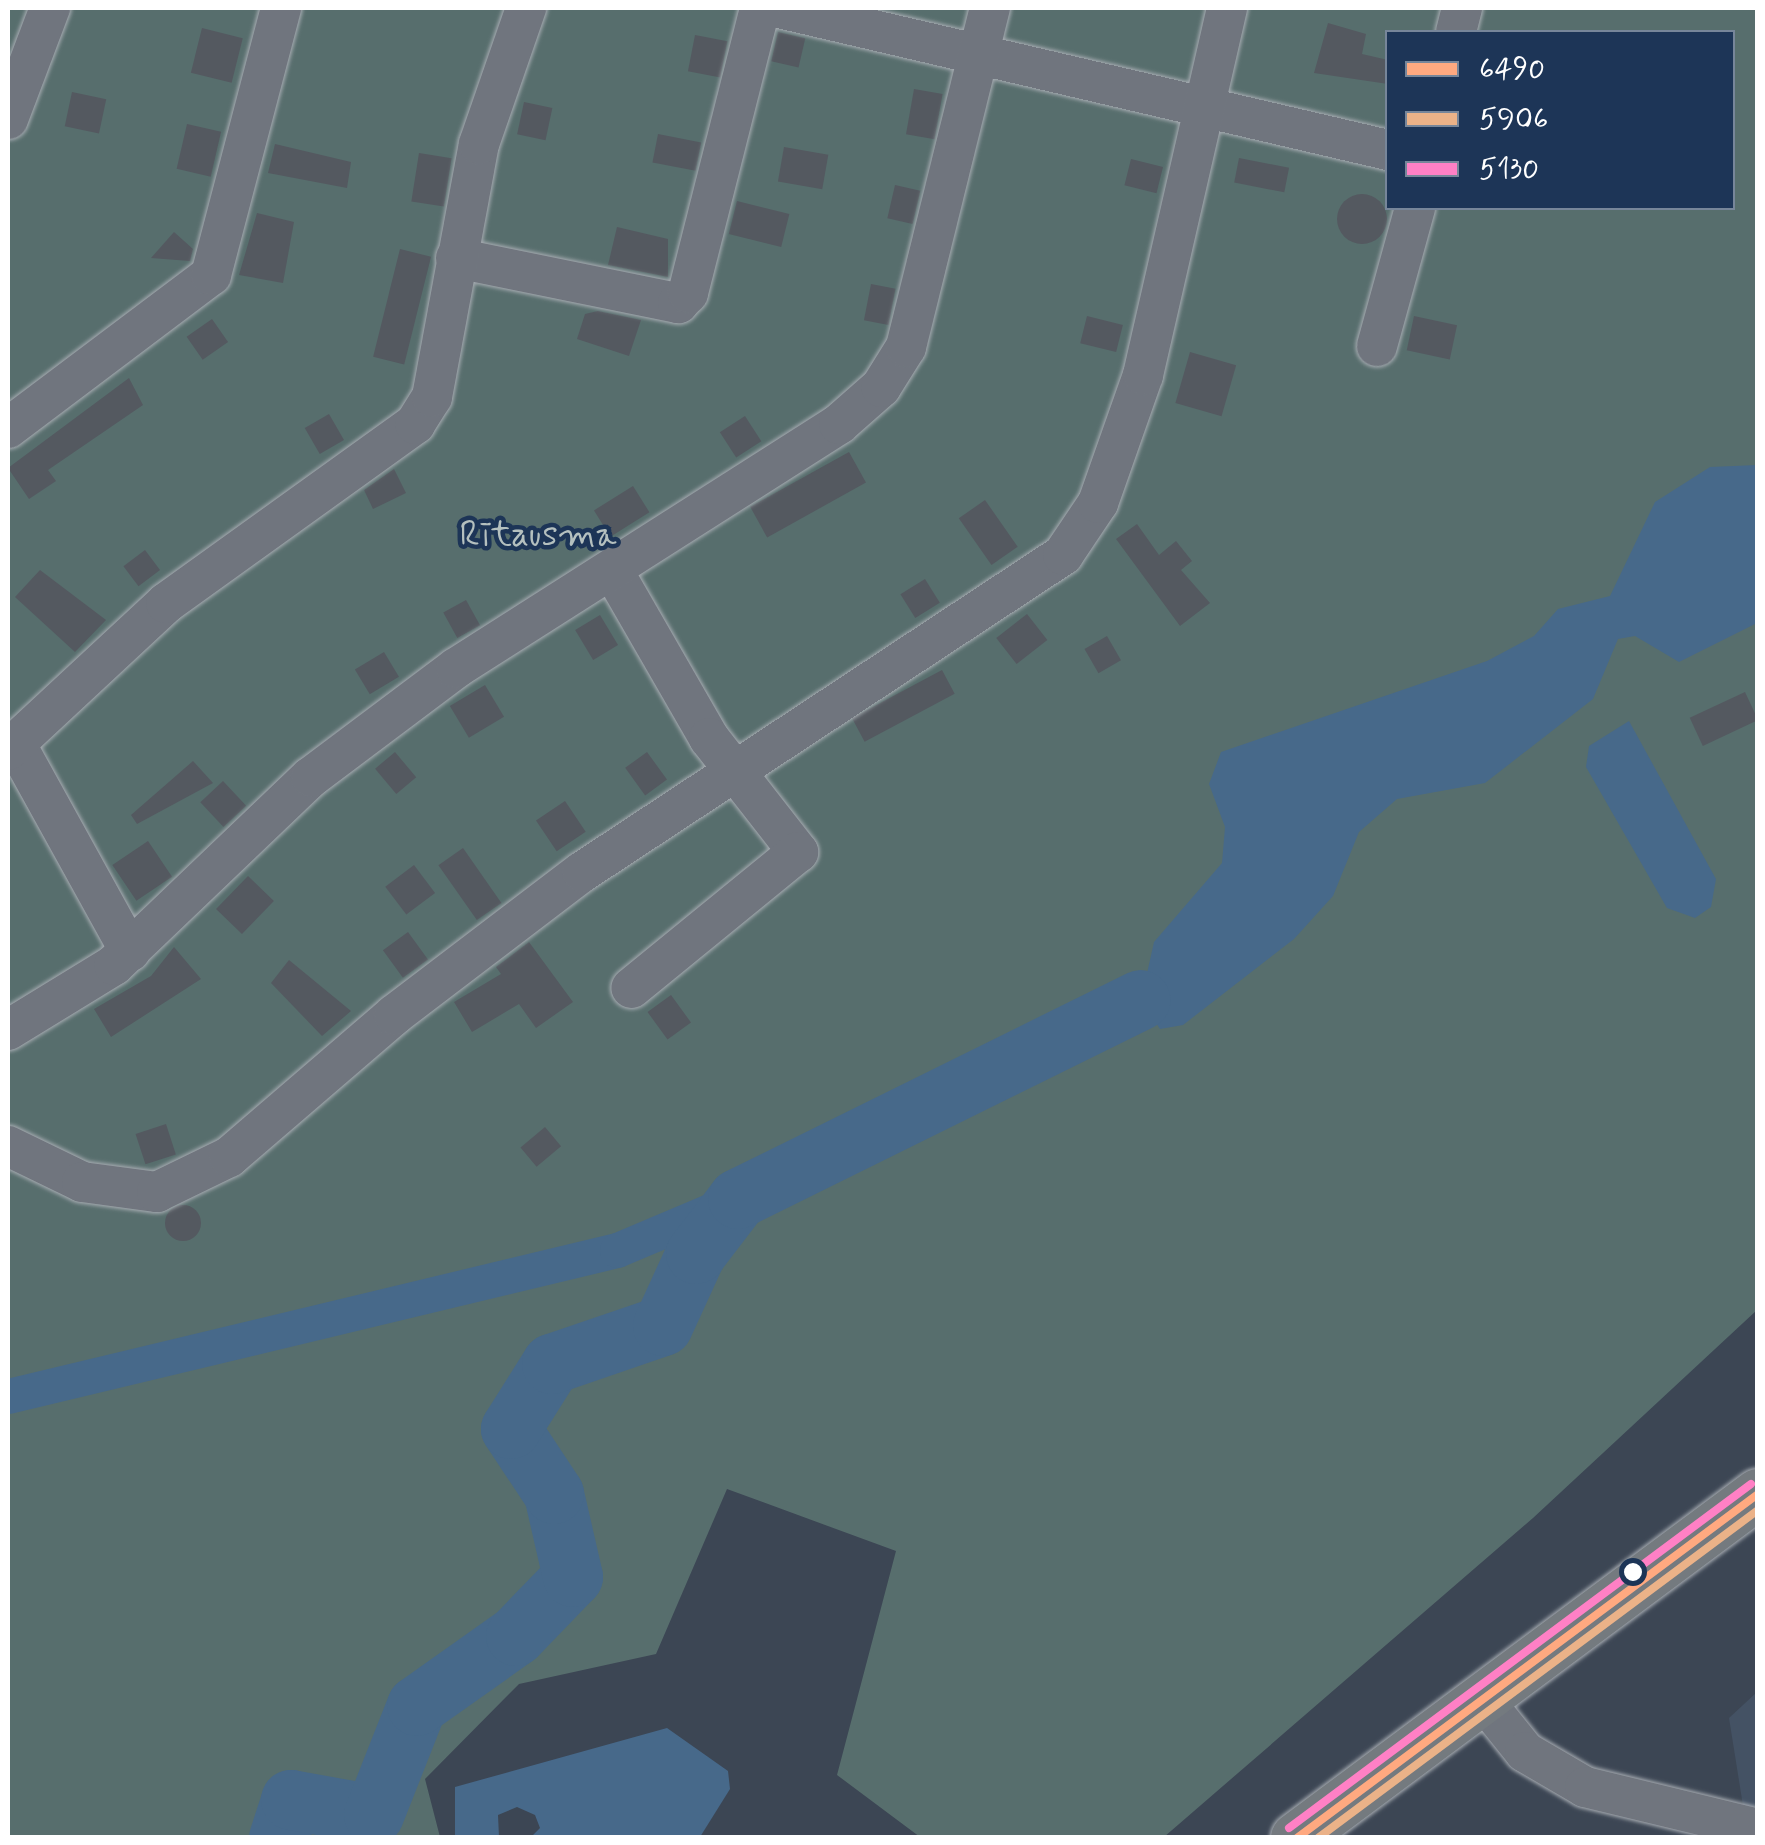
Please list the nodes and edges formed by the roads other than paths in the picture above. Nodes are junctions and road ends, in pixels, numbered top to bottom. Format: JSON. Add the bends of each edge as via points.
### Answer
{"nodes":[{"id":1,"x":50,"y":8,"type":"edge"},
{"id":2,"x":281,"y":8,"type":"edge"},
{"id":3,"x":526,"y":8,"type":"edge"},
{"id":4,"x":760,"y":8,"type":"edge"},
{"id":5,"x":779,"y":8,"type":"edge"},
{"id":6,"x":990,"y":8,"type":"edge"},
{"id":7,"x":1227,"y":8,"type":"edge"},
{"id":8,"x":979,"y":55,"type":"junction"},
{"id":9,"x":1206,"y":108,"type":"junction"},
{"id":10,"x":10,"y":111,"type":"edge"},
{"id":11,"x":1385,"y":149,"type":"edge"},
{"id":12,"x":1414,"y":210,"type":"edge"},
{"id":13,"x":456,"y":258,"type":"junction"},
{"id":14,"x":1377,"y":346,"type":"dead end"},
{"id":15,"x":8,"y":428,"type":"edge"},
{"id":16,"x":612,"y":571,"type":"junction"},
{"id":17,"x":11,"y":746,"type":"edge"},
{"id":18,"x":736,"y":774,"type":"junction"},
{"id":19,"x":130,"y":951,"type":"junction"},
{"id":20,"x":631,"y":988,"type":"dead end"},
{"id":21,"x":8,"y":1030,"type":"edge"},
{"id":22,"x":8,"y":1146,"type":"edge"},
{"id":23,"x":1758,"y":1494,"type":"edge"},
{"id":24,"x":1484,"y":1700,"type":"junction"},
{"id":25,"x":1758,"y":1829,"type":"edge"},
{"id":26,"x":1296,"y":1838,"type":"edge"}],
"edges":[{"from":1,"to":10,"type":"lane"},
{"from":2,"to":15,"type":"lane","via":[[211,276]]},
{"from":3,"to":13,"type":"lane","via":[[479,144]]},
{"from":4,"to":13,"type":"lane","via":[[688,292],[678,303]]},
{"from":5,"to":8,"type":"lane"},
{"from":6,"to":8,"type":"lane"},
{"from":7,"to":9,"type":"lane"},
{"from":8,"to":9,"type":"lane"},
{"from":8,"to":16,"type":"lane","via":[[906,347],[881,387]]},
{"from":9,"to":11,"type":"lane"},
{"from":9,"to":18,"type":"lane","via":[[1144,375],[1098,503],[1063,555]]},
{"from":12,"to":14,"type":"lane"},
{"from":13,"to":17,"type":"lane","via":[[432,397],[415,424],[166,603]]},
{"from":16,"to":18,"type":"lane"},
{"from":16,"to":19,"type":"lane","via":[[456,668],[311,777]]},
{"from":17,"to":19,"type":"lane"},
{"from":18,"to":20,"type":"lane","via":[[798,852]]},
{"from":18,"to":22,"type":"lane","via":[[582,872],[394,1015],[229,1157],[190,1178],[158,1192],[82,1182]]},
{"from":19,"to":21,"type":"lane"},
{"from":23,"to":24,"type":"main road"},
{"from":24,"to":25,"type":"lane","via":[[1526,1752],[1585,1787]]},
{"from":24,"to":26,"type":"main road"}]}
